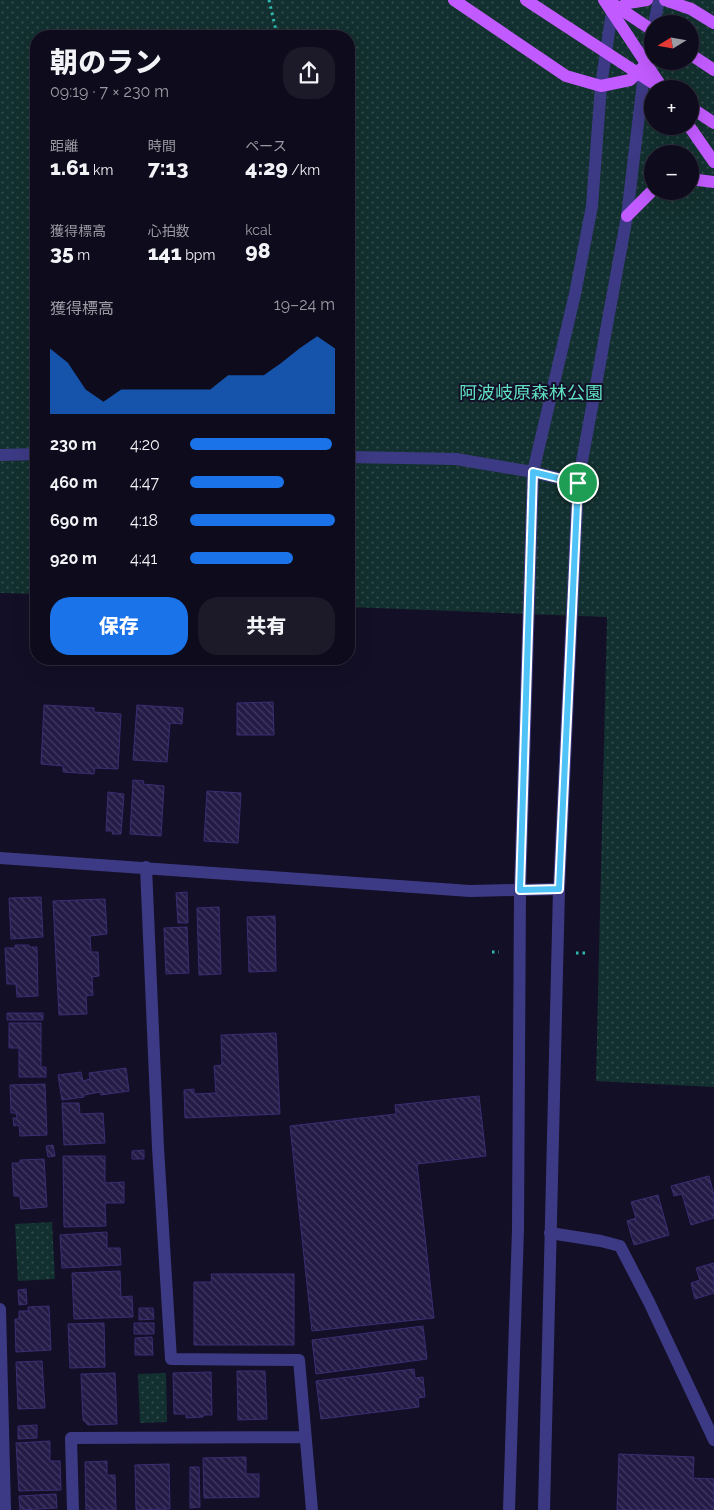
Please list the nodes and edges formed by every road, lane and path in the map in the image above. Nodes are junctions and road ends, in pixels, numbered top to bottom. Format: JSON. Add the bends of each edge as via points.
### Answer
{"nodes":[{"id":1,"x":269,"y":0,"type":"edge"},
{"id":2,"x":454,"y":0,"type":"edge"},
{"id":3,"x":526,"y":0,"type":"edge"},
{"id":4,"x":647,"y":0,"type":"edge"},
{"id":5,"x":659,"y":0,"type":"edge"},
{"id":6,"x":665,"y":0,"type":"edge"},
{"id":7,"x":609,"y":3,"type":"edge"},
{"id":8,"x":656,"y":15,"type":"edge"},
{"id":9,"x":714,"y":23,"type":"edge"},
{"id":10,"x":644,"y":25,"type":"edge"},
{"id":11,"x":275,"y":30,"type":"edge"},
{"id":12,"x":699,"y":60,"type":"edge"},
{"id":13,"x":644,"y":63,"type":"edge"},
{"id":14,"x":644,"y":66,"type":"edge"},
{"id":15,"x":644,"y":70,"type":"edge"},
{"id":16,"x":714,"y":70,"type":"edge"},
{"id":17,"x":648,"y":80,"type":"edge"},
{"id":18,"x":601,"y":86,"type":"junction"},
{"id":19,"x":699,"y":113,"type":"edge"},
{"id":20,"x":714,"y":122,"type":"edge"},
{"id":21,"x":695,"y":135,"type":"edge"},
{"id":22,"x":714,"y":162,"type":"edge"},
{"id":23,"x":699,"y":180,"type":"edge"},
{"id":24,"x":714,"y":182,"type":"edge"},
{"id":25,"x":644,"y":199,"type":"edge"},
{"id":26,"x":627,"y":216,"type":"junction"},
{"id":27,"x":30,"y":454,"type":"edge"},
{"id":28,"x":0,"y":455,"type":"edge"},
{"id":29,"x":355,"y":457,"type":"edge"},
{"id":30,"x":533,"y":472,"type":"junction"},
{"id":31,"x":578,"y":483,"type":"junction"},
{"id":32,"x":0,"y":858,"type":"edge"},
{"id":33,"x":146,"y":867,"type":"junction"},
{"id":34,"x":559,"y":889,"type":"junction"},
{"id":35,"x":520,"y":890,"type":"junction"},
{"id":36,"x":550,"y":1233,"type":"junction"},
{"id":37,"x":0,"y":1309,"type":"edge"},
{"id":38,"x":304,"y":1437,"type":"junction"},
{"id":39,"x":714,"y":1440,"type":"edge"},
{"id":40,"x":5,"y":1510,"type":"edge"},
{"id":41,"x":73,"y":1510,"type":"edge"},
{"id":42,"x":312,"y":1510,"type":"edge"},
{"id":43,"x":509,"y":1510,"type":"edge"},
{"id":44,"x":544,"y":1510,"type":"edge"}],
"edges":[{"from":1,"to":11,"type":"path"},
{"from":2,"to":18,"type":"main road","via":[[566,76]]},
{"from":3,"to":17,"type":"main road","bridge":true},
{"from":4,"to":7,"type":"main road"},
{"from":5,"to":8,"type":"street"},
{"from":6,"to":9,"type":"main road","via":[[692,9]]},
{"from":7,"to":10,"type":"main road","bridge":true},
{"from":7,"to":13,"type":"main road"},
{"from":7,"to":18,"type":"street"},
{"from":12,"to":16,"type":"main road"},
{"from":14,"to":18,"type":"main road","via":[[630,80]]},
{"from":15,"to":26,"type":"street"},
{"from":18,"to":30,"type":"street","via":[[592,206]]},
{"from":19,"to":20,"type":"main road"},
{"from":21,"to":22,"type":"main road"},
{"from":23,"to":24,"type":"main road"},
{"from":25,"to":26,"type":"main road"},
{"from":26,"to":31,"type":"street"},
{"from":27,"to":28,"type":"street"},
{"from":29,"to":30,"type":"street","via":[[456,459]]},
{"from":30,"to":31,"type":"street"},
{"from":30,"to":35,"type":"street"},
{"from":31,"to":34,"type":"street"},
{"from":32,"to":33,"type":"street"},
{"from":33,"to":35,"type":"street","via":[[470,891]]},
{"from":33,"to":38,"type":"street","via":[[170,1358],[299,1360]]},
{"from":34,"to":35,"type":"street"},
{"from":34,"to":36,"type":"street"},
{"from":35,"to":43,"type":"street","via":[[518,1229]]},
{"from":36,"to":39,"type":"street","via":[[620,1246]]},
{"from":36,"to":44,"type":"street"},
{"from":37,"to":40,"type":"street"},
{"from":38,"to":41,"type":"street","via":[[71,1438]]},
{"from":38,"to":42,"type":"street"}]}
